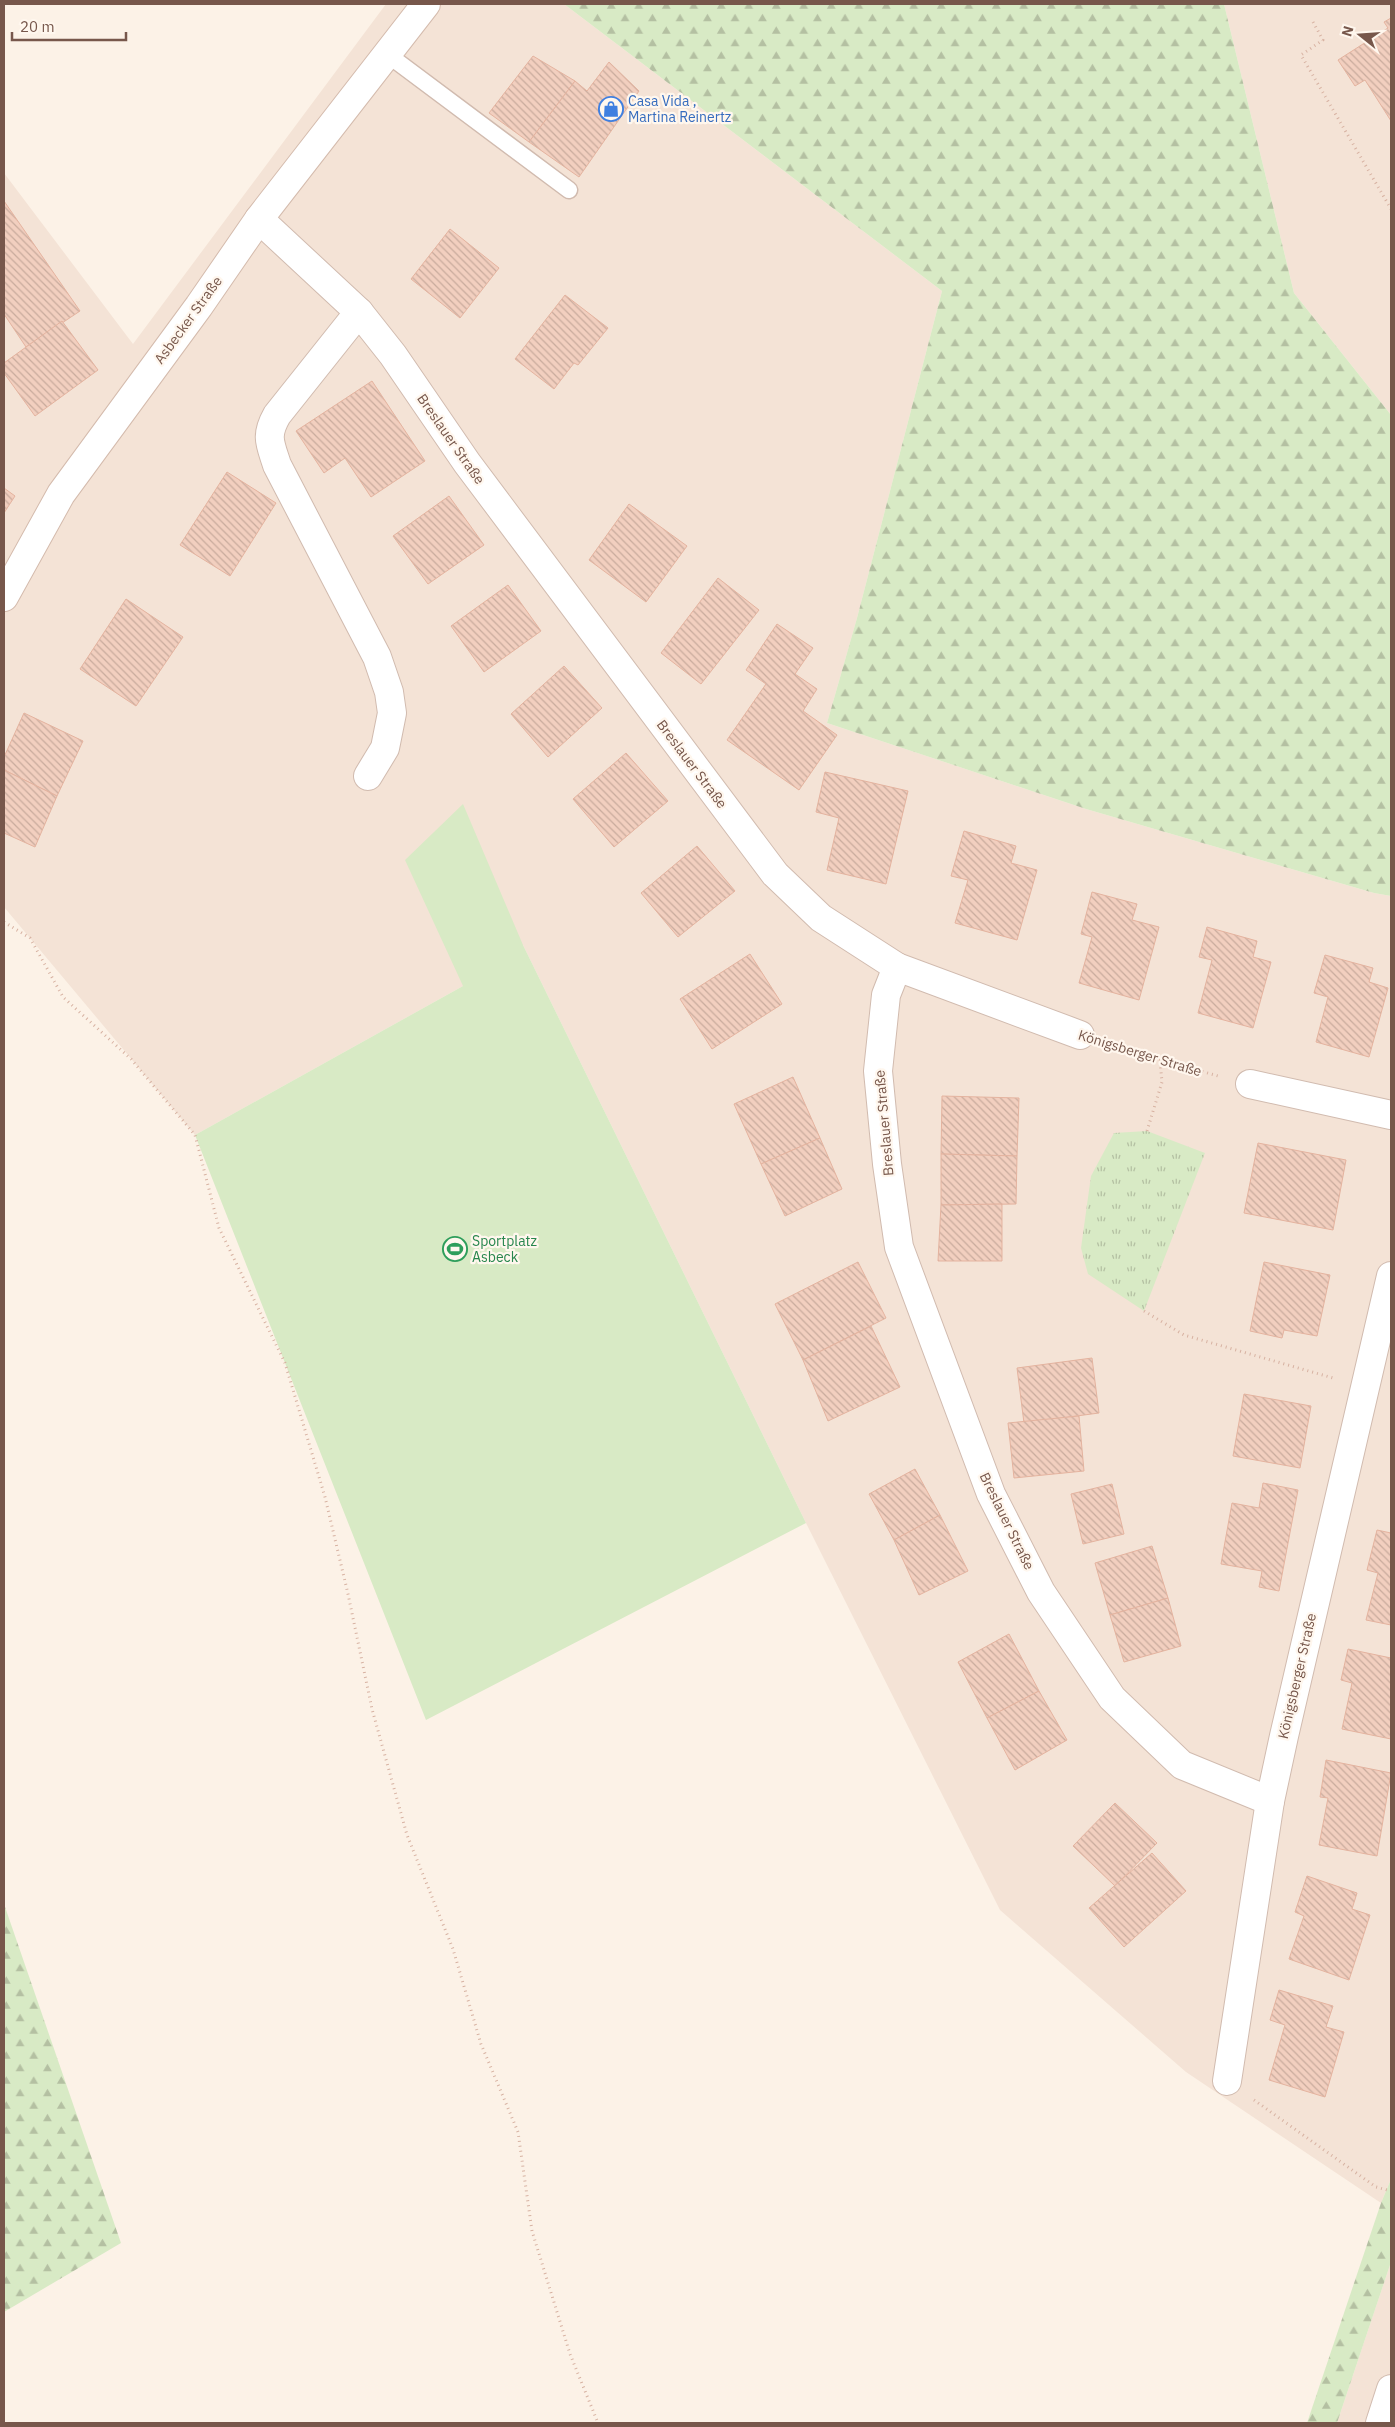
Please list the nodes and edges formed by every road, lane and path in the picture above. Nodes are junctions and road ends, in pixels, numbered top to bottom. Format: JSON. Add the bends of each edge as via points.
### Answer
{"nodes":[{"id":1,"x":426,"y":4,"type":"edge"},
{"id":2,"x":1313,"y":22,"type":"dead end"},
{"id":3,"x":387,"y":54,"type":"junction"},
{"id":4,"x":569,"y":190,"type":"dead end"},
{"id":5,"x":1391,"y":209,"type":"edge"},
{"id":6,"x":259,"y":219,"type":"junction"},
{"id":7,"x":359,"y":312,"type":"junction"},
{"id":8,"x":4,"y":597,"type":"edge"},
{"id":9,"x":368,"y":776,"type":"dead end"},
{"id":10,"x":4,"y":922,"type":"edge"},
{"id":11,"x":897,"y":967,"type":"junction"},
{"id":12,"x":1080,"y":1035,"type":"joint"},
{"id":13,"x":1160,"y":1061,"type":"junction"},
{"id":14,"x":1250,"y":1084,"type":"joint"},
{"id":15,"x":1391,"y":1115,"type":"edge"},
{"id":16,"x":1147,"y":1131,"type":"dead end"},
{"id":17,"x":1391,"y":1276,"type":"edge"},
{"id":18,"x":1144,"y":1311,"type":"dead end"},
{"id":19,"x":1366,"y":1386,"type":"junction"},
{"id":20,"x":1270,"y":1801,"type":"junction"},
{"id":21,"x":1227,"y":2081,"type":"joint"},
{"id":22,"x":1391,"y":2191,"type":"edge"},
{"id":23,"x":1391,"y":2390,"type":"edge"},
{"id":24,"x":598,"y":2423,"type":"edge"},
{"id":25,"x":1380,"y":2423,"type":"edge"}],
"edges":[{"from":1,"to":3,"type":"street","name":"Asbecker Straße"},
{"from":2,"to":5,"type":"path","via":[[1323,40],[1300,55]]},
{"from":3,"to":4,"type":"lane"},
{"from":3,"to":6,"type":"street","name":"Asbecker Straße"},
{"from":6,"to":7,"type":"street","name":"Breslauer Straße"},
{"from":6,"to":8,"type":"street","name":"Asbecker Straße","via":[[62,494]]},
{"from":7,"to":9,"type":"street","via":[[277,415],[268,437],[277,465],[377,657],[389,692],[392,713],[385,748]]},
{"from":7,"to":11,"type":"street","name":"Breslauer Straße","via":[[393,355],[467,463],[775,874],[821,918]]},
{"from":10,"to":24,"type":"path","via":[[30,938],[63,997],[131,1059],[195,1135],[219,1228],[285,1362],[324,1497],[372,1709],[407,1834],[453,1949],[481,2044],[518,2132],[532,2231],[570,2354]]},
{"from":11,"to":12,"type":"street","name":"Königsberger Straße"},
{"from":11,"to":20,"type":"street","name":"Breslauer Straße","via":[[886,995],[878,1071],[887,1164],[900,1247],[991,1494],[1041,1592],[1112,1698],[1182,1765]]},
{"from":12,"to":13,"type":"path","name":"Königsberger Straße"},
{"from":13,"to":14,"type":"path","name":"Königsberger Straße"},
{"from":13,"to":16,"type":"path","via":[[1162,1082]]},
{"from":14,"to":15,"type":"street"},
{"from":17,"to":19,"type":"street","name":"Königsberger Straße"},
{"from":18,"to":19,"type":"path","via":[[1184,1334]]},
{"from":19,"to":20,"type":"street","name":"Königsberger Straße","via":[[1319,1578]]},
{"from":20,"to":21,"type":"street","name":"Königsberger Straße"},
{"from":21,"to":22,"type":"path","via":[[1376,2187]]},
{"from":23,"to":25,"type":"street"}]}
